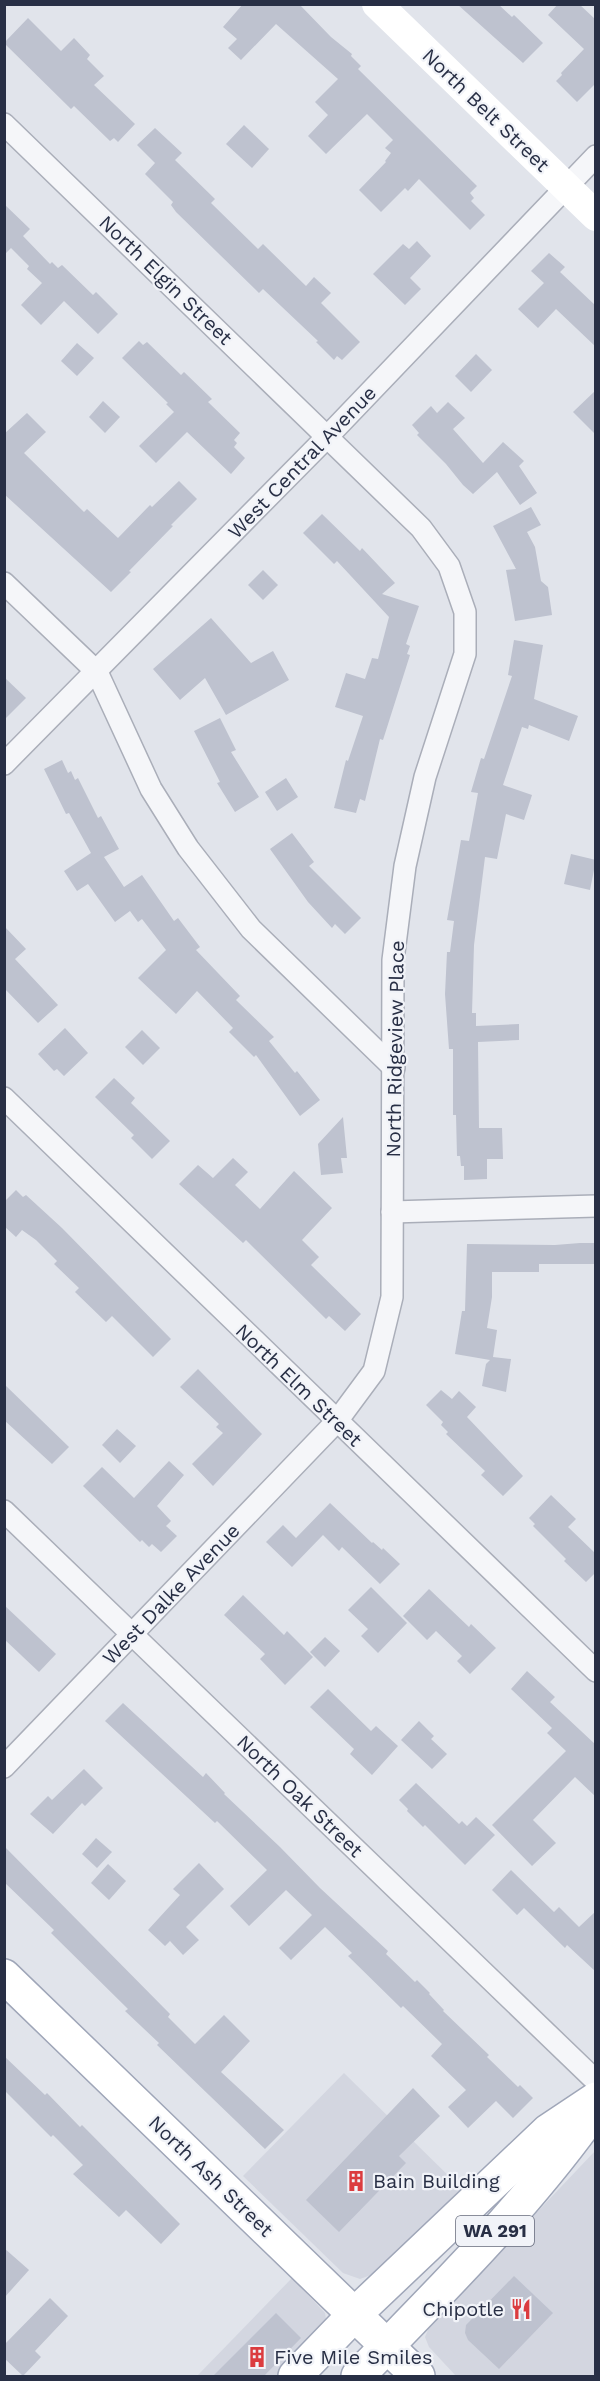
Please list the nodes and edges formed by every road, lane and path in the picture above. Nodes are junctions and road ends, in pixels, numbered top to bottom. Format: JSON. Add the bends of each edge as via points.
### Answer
{"nodes":[{"id":1,"x":377,"y":4,"type":"edge"},
{"id":2,"x":4,"y":124,"type":"edge"},
{"id":3,"x":596,"y":156,"type":"edge"},
{"id":4,"x":566,"y":187,"type":"junction"},
{"id":5,"x":596,"y":216,"type":"edge"},
{"id":6,"x":327,"y":436,"type":"junction"},
{"id":7,"x":4,"y":583,"type":"edge"},
{"id":8,"x":97,"y":672,"type":"junction"},
{"id":9,"x":4,"y":764,"type":"edge"},
{"id":10,"x":394,"y":1068,"type":"junction"},
{"id":11,"x":4,"y":1098,"type":"edge"},
{"id":12,"x":596,"y":1206,"type":"edge"},
{"id":13,"x":392,"y":1212,"type":"junction"},
{"id":14,"x":337,"y":1421,"type":"junction"},
{"id":15,"x":4,"y":1511,"type":"edge"},
{"id":16,"x":132,"y":1635,"type":"junction"},
{"id":17,"x":596,"y":1671,"type":"edge"},
{"id":18,"x":4,"y":1767,"type":"edge"},
{"id":19,"x":4,"y":1976,"type":"edge"},
{"id":20,"x":596,"y":2081,"type":"edge"},
{"id":21,"x":596,"y":2099,"type":"edge"},
{"id":22,"x":596,"y":2108,"type":"edge"},
{"id":23,"x":354,"y":2315,"type":"junction"},
{"id":24,"x":386,"y":2347,"type":"junction"},
{"id":25,"x":295,"y":2376,"type":"edge"},
{"id":26,"x":358,"y":2376,"type":"edge"},
{"id":27,"x":417,"y":2376,"type":"edge"}],
"edges":[{"from":1,"to":4,"type":"street","name":"North Belt Street"},
{"from":2,"to":6,"type":"street","name":"North Elgin Street"},
{"from":3,"to":4,"type":"street","name":"West Central Avenue"},
{"from":4,"to":5,"type":"street","name":"North Belt Street"},
{"from":4,"to":6,"type":"street","name":"West Central Avenue"},
{"from":6,"to":8,"type":"street","name":"West Central Avenue"},
{"from":6,"to":10,"type":"street","name":"North Ridgeview Place","via":[[421,528],[449,566],[465,612],[465,654],[425,777],[405,866],[393,960]]},
{"from":7,"to":8,"type":"street"},
{"from":8,"to":9,"type":"street","name":"West Central Avenue"},
{"from":8,"to":10,"type":"street","via":[[151,789],[188,848],[251,929]]},
{"from":10,"to":13,"type":"street","name":"North Ridgeview Place"},
{"from":11,"to":14,"type":"street","name":"North Elm Street"},
{"from":12,"to":13,"type":"street"},
{"from":13,"to":14,"type":"street","name":"North Ridgeview Place","via":[[392,1297],[374,1371]]},
{"from":14,"to":16,"type":"street","name":"West Dalke Avenue"},
{"from":14,"to":17,"type":"street","name":"North Elm Street"},
{"from":15,"to":16,"type":"street","name":"North Oak Street"},
{"from":16,"to":18,"type":"street","name":"West Dalke Avenue"},
{"from":16,"to":20,"type":"street","name":"North Oak Street"},
{"from":19,"to":23,"type":"main road","name":"North Ash Street"},
{"from":21,"to":23,"type":"main road","number":"WA 291","via":[[548,2131]]},
{"from":22,"to":24,"type":"main road","number":"WA 291","via":[[567,2148],[462,2268]]},
{"from":23,"to":24,"type":"main road","name":"North Ash Street"},
{"from":23,"to":25,"type":"main road","number":"WA 291"},
{"from":24,"to":26,"type":"main road","number":"WA 291"},
{"from":24,"to":27,"type":"main road","name":"North Ash Street"}]}
